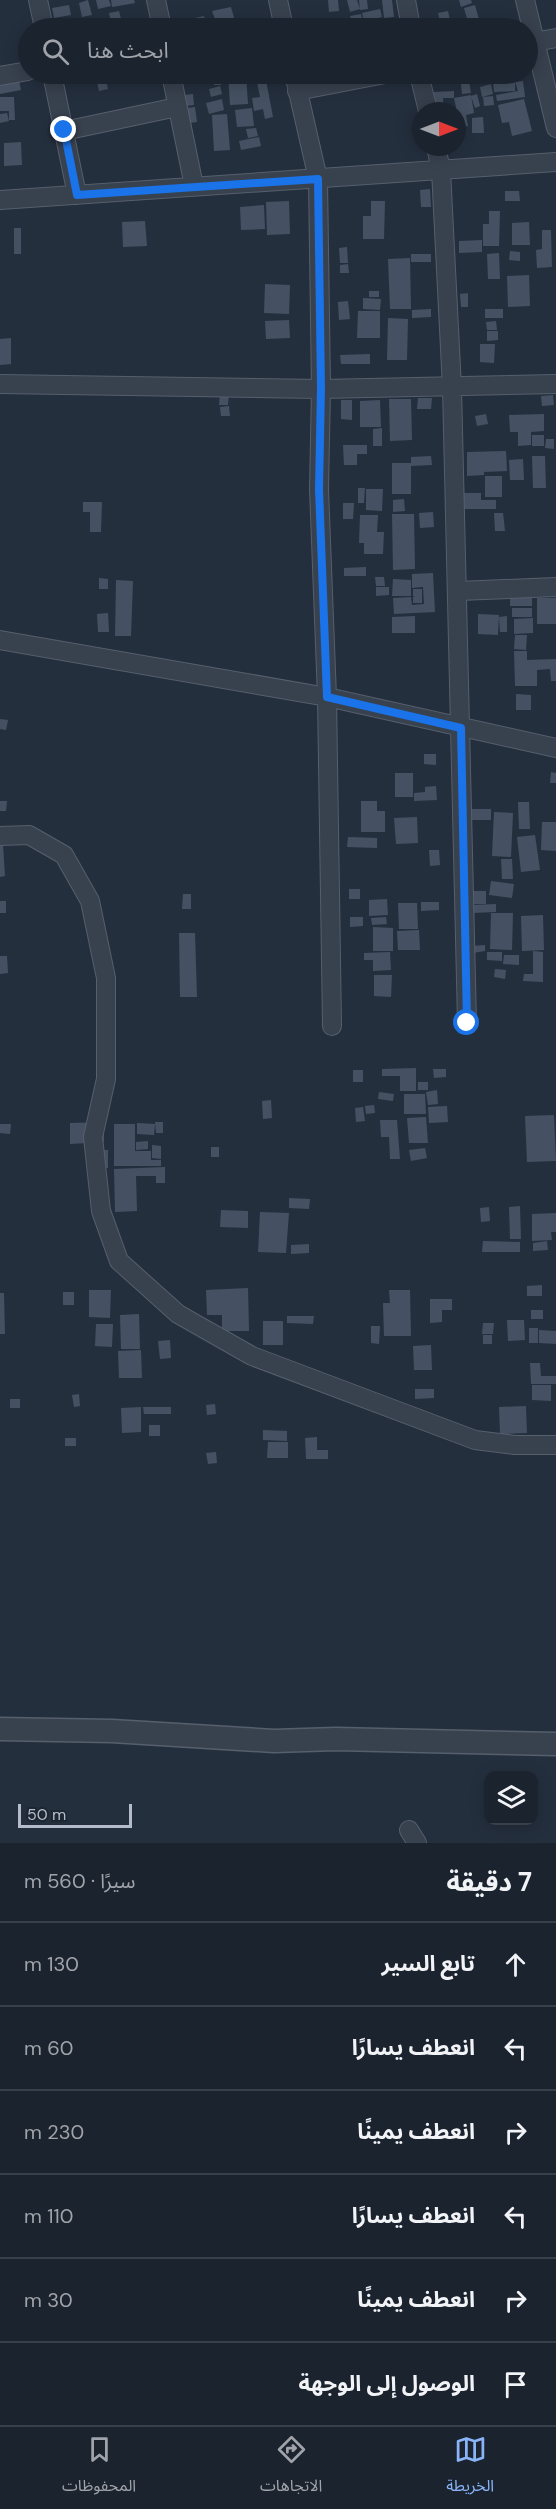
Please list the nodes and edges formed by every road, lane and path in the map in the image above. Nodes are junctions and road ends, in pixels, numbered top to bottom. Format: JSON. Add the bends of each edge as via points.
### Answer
{"nodes":[{"id":1,"x":38,"y":0,"type":"edge"},
{"id":2,"x":156,"y":0,"type":"edge"},
{"id":3,"x":278,"y":0,"type":"edge"},
{"id":4,"x":406,"y":0,"type":"edge"},
{"id":5,"x":525,"y":0,"type":"edge"},
{"id":6,"x":42,"y":18,"type":"edge"},
{"id":7,"x":160,"y":18,"type":"edge"},
{"id":8,"x":282,"y":18,"type":"edge"},
{"id":9,"x":409,"y":18,"type":"edge"},
{"id":10,"x":527,"y":18,"type":"edge"},
{"id":11,"x":556,"y":38,"type":"edge"},
{"id":12,"x":538,"y":41,"type":"edge"},
{"id":13,"x":538,"y":69,"type":"edge"},
{"id":14,"x":18,"y":72,"type":"edge"},
{"id":15,"x":0,"y":76,"type":"edge"},
{"id":16,"x":54,"y":84,"type":"edge"},
{"id":17,"x":173,"y":84,"type":"edge"},
{"id":18,"x":295,"y":84,"type":"edge"},
{"id":19,"x":421,"y":84,"type":"edge"},
{"id":20,"x":426,"y":102,"type":"edge"},
{"id":21,"x":177,"y":108,"type":"junction"},
{"id":22,"x":556,"y":128,"type":"edge"},
{"id":23,"x":64,"y":130,"type":"junction"},
{"id":24,"x":438,"y":156,"type":"edge"},
{"id":25,"x":556,"y":162,"type":"edge"},
{"id":26,"x":441,"y":170,"type":"junction"},
{"id":27,"x":318,"y":179,"type":"junction"},
{"id":28,"x":194,"y":186,"type":"junction"},
{"id":29,"x":77,"y":195,"type":"junction"},
{"id":30,"x":0,"y":200,"type":"edge"},
{"id":31,"x":0,"y":384,"type":"edge"},
{"id":32,"x":556,"y":384,"type":"edge"},
{"id":33,"x":321,"y":388,"type":"junction"},
{"id":34,"x":452,"y":388,"type":"junction"},
{"id":35,"x":556,"y":587,"type":"edge"},
{"id":36,"x":458,"y":591,"type":"junction"},
{"id":37,"x":0,"y":640,"type":"edge"},
{"id":38,"x":327,"y":697,"type":"junction"},
{"id":39,"x":461,"y":728,"type":"junction"},
{"id":40,"x":556,"y":748,"type":"edge"},
{"id":41,"x":0,"y":836,"type":"edge"},
{"id":42,"x":467,"y":1023,"type":"dead end"},
{"id":43,"x":332,"y":1026,"type":"dead end"},
{"id":44,"x":556,"y":1445,"type":"edge"},
{"id":45,"x":0,"y":1729,"type":"edge"},
{"id":46,"x":556,"y":1744,"type":"edge"}],
"edges":[{"from":1,"to":6,"type":"street"},
{"from":2,"to":7,"type":"street"},
{"from":3,"to":8,"type":"street"},
{"from":4,"to":9,"type":"street"},
{"from":5,"to":10,"type":"street"},
{"from":11,"to":12,"type":"street"},
{"from":13,"to":22,"type":"street"},
{"from":14,"to":15,"type":"street"},
{"from":16,"to":23,"type":"street"},
{"from":17,"to":21,"type":"street"},
{"from":18,"to":27,"type":"street"},
{"from":19,"to":20,"type":"street"},
{"from":21,"to":23,"type":"street"},
{"from":21,"to":28,"type":"street"},
{"from":23,"to":29,"type":"street"},
{"from":24,"to":26,"type":"street"},
{"from":25,"to":26,"type":"street"},
{"from":26,"to":27,"type":"street"},
{"from":26,"to":34,"type":"street"},
{"from":27,"to":28,"type":"street"},
{"from":27,"to":33,"type":"street"},
{"from":28,"to":29,"type":"street"},
{"from":29,"to":30,"type":"street"},
{"from":31,"to":33,"type":"street"},
{"from":32,"to":34,"type":"street"},
{"from":33,"to":34,"type":"street"},
{"from":33,"to":38,"type":"street","via":[[319,489]]},
{"from":34,"to":36,"type":"street"},
{"from":35,"to":36,"type":"street"},
{"from":36,"to":39,"type":"street"},
{"from":37,"to":38,"type":"street"},
{"from":38,"to":39,"type":"street"},
{"from":38,"to":43,"type":"street"},
{"from":39,"to":40,"type":"street"},
{"from":39,"to":42,"type":"street"},
{"from":41,"to":44,"type":"street","via":[[29,835],[64,855],[90,901],[106,978],[106,1079],[93,1137],[101,1211],[119,1261],[178,1314],[252,1356],[475,1440]]},
{"from":45,"to":46,"type":"street","via":[[274,1741]]}]}
